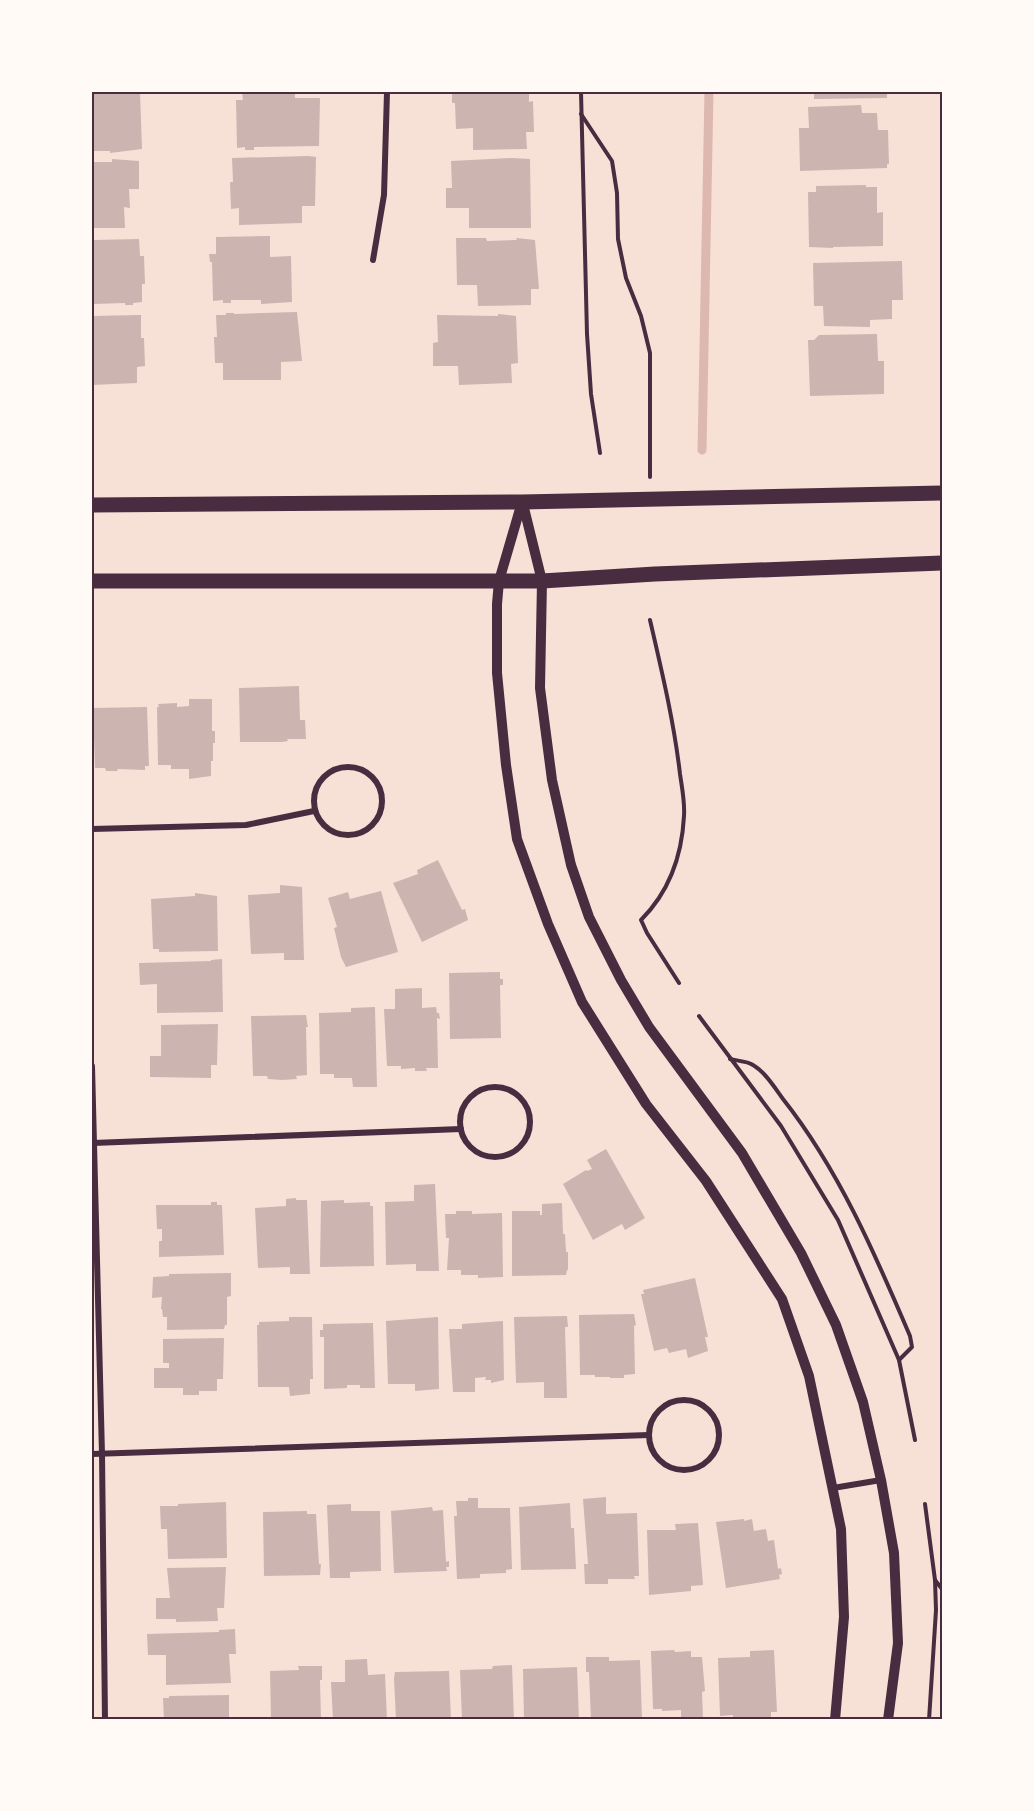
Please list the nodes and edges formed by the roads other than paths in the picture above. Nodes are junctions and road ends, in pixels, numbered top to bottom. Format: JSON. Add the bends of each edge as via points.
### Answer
{"nodes":[{"id":1,"x":387,"y":92,"type":"edge"},
{"id":2,"x":373,"y":260,"type":"dead end"},
{"id":3,"x":942,"y":493,"type":"edge"},
{"id":4,"x":522,"y":502,"type":"junction"},
{"id":5,"x":92,"y":505,"type":"edge"},
{"id":6,"x":942,"y":563,"type":"edge"},
{"id":7,"x":92,"y":581,"type":"edge"},
{"id":8,"x":499,"y":581,"type":"junction"},
{"id":9,"x":542,"y":581,"type":"junction"},
{"id":10,"x":314,"y":811,"type":"junction"},
{"id":11,"x":92,"y":830,"type":"edge"},
{"id":12,"x":92,"y":1066,"type":"edge"},
{"id":13,"x":461,"y":1129,"type":"junction"},
{"id":14,"x":93,"y":1143,"type":"edge"},
{"id":15,"x":649,"y":1436,"type":"junction"},
{"id":16,"x":92,"y":1454,"type":"edge"},
{"id":17,"x":102,"y":1454,"type":"junction"},
{"id":18,"x":881,"y":1480,"type":"junction"},
{"id":19,"x":833,"y":1488,"type":"junction"},
{"id":20,"x":105,"y":1719,"type":"edge"},
{"id":21,"x":835,"y":1719,"type":"edge"},
{"id":22,"x":888,"y":1719,"type":"edge"}],
"edges":[{"from":1,"to":2,"type":"street","via":[[384,195]]},
{"from":3,"to":4,"type":"main road"},
{"from":4,"to":5,"type":"main road"},
{"from":4,"to":8,"type":"street"},
{"from":4,"to":9,"type":"street"},
{"from":6,"to":9,"type":"main road"},
{"from":7,"to":8,"type":"main road"},
{"from":8,"to":9,"type":"main road"},
{"from":8,"to":19,"type":"street","via":[[496,673],[506,765],[517,839],[535,892],[582,1002],[646,1104],[706,1182],[782,1299],[809,1376]]},
{"from":9,"to":18,"type":"street","via":[[540,688],[552,780],[571,865],[589,917],[649,1027],[742,1153],[801,1253],[836,1325],[859,1391]]},
{"from":10,"to":10,"type":"street","via":[[332,833],[360,834],[380,814],[382,799],[378,785],[356,767],[328,772],[313,796]]},
{"from":10,"to":11,"type":"street","via":[[246,825]]},
{"from":12,"to":14,"type":"street"},
{"from":13,"to":13,"type":"street","via":[[465,1140],[482,1154],[505,1155],[523,1142],[528,1132],[528,1110],[522,1099],[502,1087],[479,1090],[463,1107]]},
{"from":13,"to":14,"type":"street"},
{"from":14,"to":17,"type":"street"},
{"from":15,"to":15,"type":"street","via":[[651,1447],[665,1464],[687,1469],[698,1467],[715,1451],[718,1429],[715,1418],[698,1403],[675,1401],[656,1413]]},
{"from":15,"to":17,"type":"street"},
{"from":16,"to":17,"type":"street"},
{"from":17,"to":20,"type":"street"},
{"from":18,"to":19,"type":"street"},
{"from":18,"to":22,"type":"street","via":[[894,1553],[898,1643]]},
{"from":19,"to":21,"type":"street","via":[[841,1529],[844,1617]]}]}
